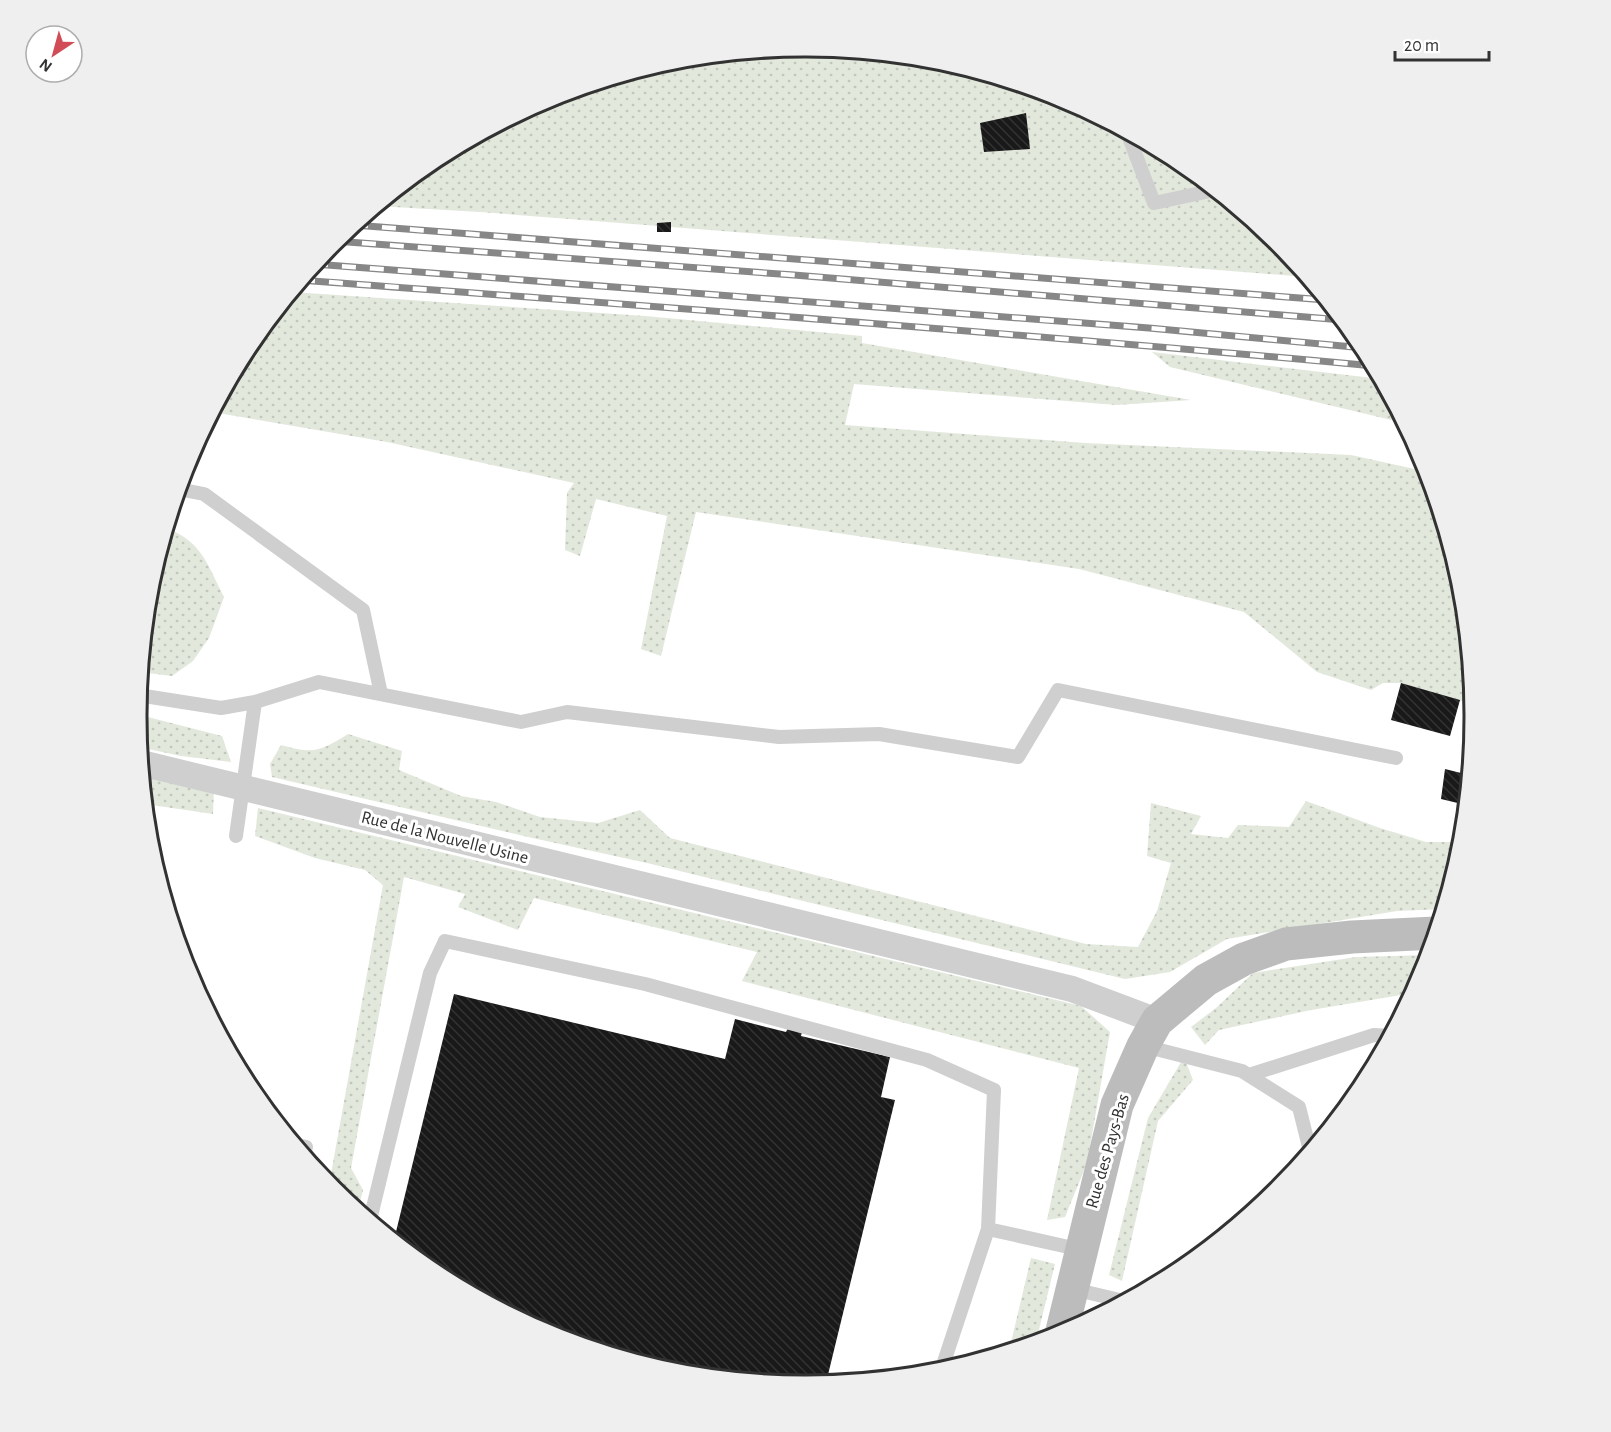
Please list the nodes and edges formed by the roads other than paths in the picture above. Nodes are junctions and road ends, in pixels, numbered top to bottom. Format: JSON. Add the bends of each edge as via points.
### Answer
{"nodes":[{"id":1,"x":1131,"y":143,"type":"edge"},
{"id":2,"x":1206,"y":192,"type":"edge"},
{"id":3,"x":186,"y":491,"type":"edge"},
{"id":4,"x":381,"y":694,"type":"junction"},
{"id":5,"x":147,"y":696,"type":"edge"},
{"id":6,"x":255,"y":702,"type":"junction"},
{"id":7,"x":1396,"y":758,"type":"dead end"},
{"id":8,"x":149,"y":766,"type":"edge"},
{"id":9,"x":243,"y":788,"type":"junction"},
{"id":10,"x":236,"y":836,"type":"dead end"},
{"id":11,"x":1428,"y":933,"type":"edge"},
{"id":12,"x":1150,"y":1034,"type":"junction"},
{"id":13,"x":1382,"y":1035,"type":"edge"},
{"id":14,"x":1249,"y":1076,"type":"junction"},
{"id":15,"x":1308,"y":1142,"type":"edge"},
{"id":16,"x":372,"y":1212,"type":"edge"},
{"id":17,"x":988,"y":1229,"type":"junction"},
{"id":18,"x":1082,"y":1250,"type":"junction"},
{"id":19,"x":1073,"y":1289,"type":"junction"},
{"id":20,"x":1113,"y":1298,"type":"edge"},
{"id":21,"x":1064,"y":1322,"type":"edge"},
{"id":22,"x":945,"y":1360,"type":"edge"}],
"edges":[{"from":1,"to":2,"type":"lane","via":[[1154,203]]},
{"from":3,"to":4,"type":"lane","via":[[204,494],[363,610]]},
{"from":4,"to":6,"type":"lane","via":[[320,681]]},
{"from":4,"to":7,"type":"lane","via":[[521,722],[567,712],[779,737],[879,734],[1018,757],[1058,690]]},
{"from":5,"to":6,"type":"lane","via":[[221,708]]},
{"from":6,"to":9,"type":"lane"},
{"from":8,"to":9,"type":"street","name":"Rue de la Nouvelle Usine"},
{"from":9,"to":10,"type":"lane"},
{"from":9,"to":12,"type":"street","name":"Rue de la Nouvelle Usine","via":[[1072,989]]},
{"from":11,"to":12,"type":"street","name":"Rue des Pays-Bas","via":[[1286,945],[1244,958],[1206,980]]},
{"from":12,"to":14,"type":"lane"},
{"from":12,"to":18,"type":"street","name":"Rue des Pays-Bas","via":[[1116,1105]]},
{"from":13,"to":14,"type":"lane"},
{"from":14,"to":15,"type":"lane","via":[[1299,1107]]},
{"from":16,"to":17,"type":"lane","via":[[430,973],[445,941],[645,984],[927,1060],[994,1090]]},
{"from":17,"to":18,"type":"lane"},
{"from":17,"to":22,"type":"lane"},
{"from":18,"to":19,"type":"street","name":"Rue des Pays-Bas"},
{"from":19,"to":20,"type":"lane"},
{"from":19,"to":21,"type":"street","name":"Rue des Pays-Bas"}]}
